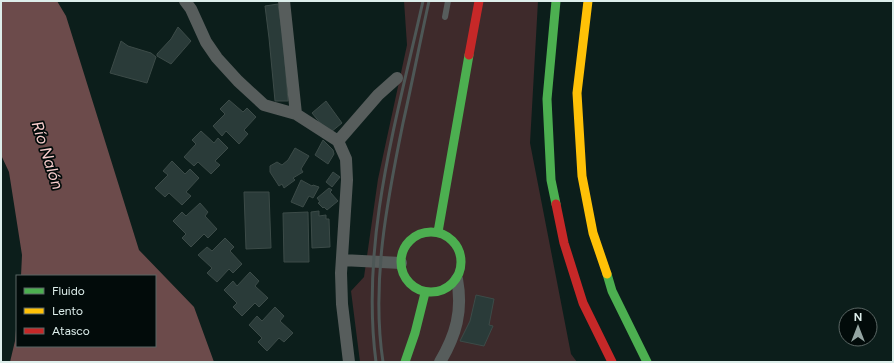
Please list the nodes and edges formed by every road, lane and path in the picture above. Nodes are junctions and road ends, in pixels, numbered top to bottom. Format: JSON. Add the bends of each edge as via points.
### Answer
{"nodes":[{"id":1,"x":185,"y":1,"type":"edge"},
{"id":2,"x":284,"y":1,"type":"edge"},
{"id":3,"x":448,"y":1,"type":"edge"},
{"id":4,"x":479,"y":1,"type":"edge"},
{"id":5,"x":556,"y":1,"type":"edge"},
{"id":6,"x":588,"y":1,"type":"edge"},
{"id":7,"x":445,"y":17,"type":"dead end"},
{"id":8,"x":397,"y":78,"type":"dead end"},
{"id":9,"x":296,"y":114,"type":"junction"},
{"id":10,"x":338,"y":141,"type":"junction"},
{"id":11,"x":438,"y":232,"type":"junction"},
{"id":12,"x":342,"y":260,"type":"junction"},
{"id":13,"x":402,"y":263,"type":"junction"},
{"id":14,"x":458,"y":279,"type":"junction"},
{"id":15,"x":425,"y":293,"type":"junction"},
{"id":16,"x":349,"y":362,"type":"edge"},
{"id":17,"x":405,"y":362,"type":"edge"},
{"id":18,"x":440,"y":362,"type":"edge"},
{"id":19,"x":612,"y":362,"type":"edge"},
{"id":20,"x":647,"y":362,"type":"edge"}],
"edges":[{"from":1,"to":9,"type":"street","via":[[217,58],[238,81],[264,105]]},
{"from":2,"to":9,"type":"street"},
{"from":3,"to":7,"type":"lane"},
{"from":4,"to":11,"type":"highway"},
{"from":5,"to":19,"type":"highway","via":[[547,99],[551,180],[564,243],[583,303]]},
{"from":6,"to":20,"type":"highway","via":[[577,94],[582,176],[593,233],[612,291]]},
{"from":8,"to":10,"type":"street","via":[[378,95]]},
{"from":9,"to":10,"type":"street"},
{"from":10,"to":12,"type":"street","via":[[346,159],[347,180]]},
{"from":11,"to":13,"type":"highway","via":[[422,233],[409,241],[401,254]]},
{"from":11,"to":14,"type":"highway","via":[[449,237],[457,245],[462,256],[462,268]]},
{"from":12,"to":13,"type":"street"},
{"from":12,"to":16,"type":"street","via":[[342,304]]},
{"from":13,"to":15,"type":"highway","via":[[402,271],[410,285]]},
{"from":14,"to":15,"type":"highway","via":[[449,288],[437,293]]},
{"from":14,"to":18,"type":"street","via":[[458,324]]},
{"from":15,"to":17,"type":"highway"}]}
